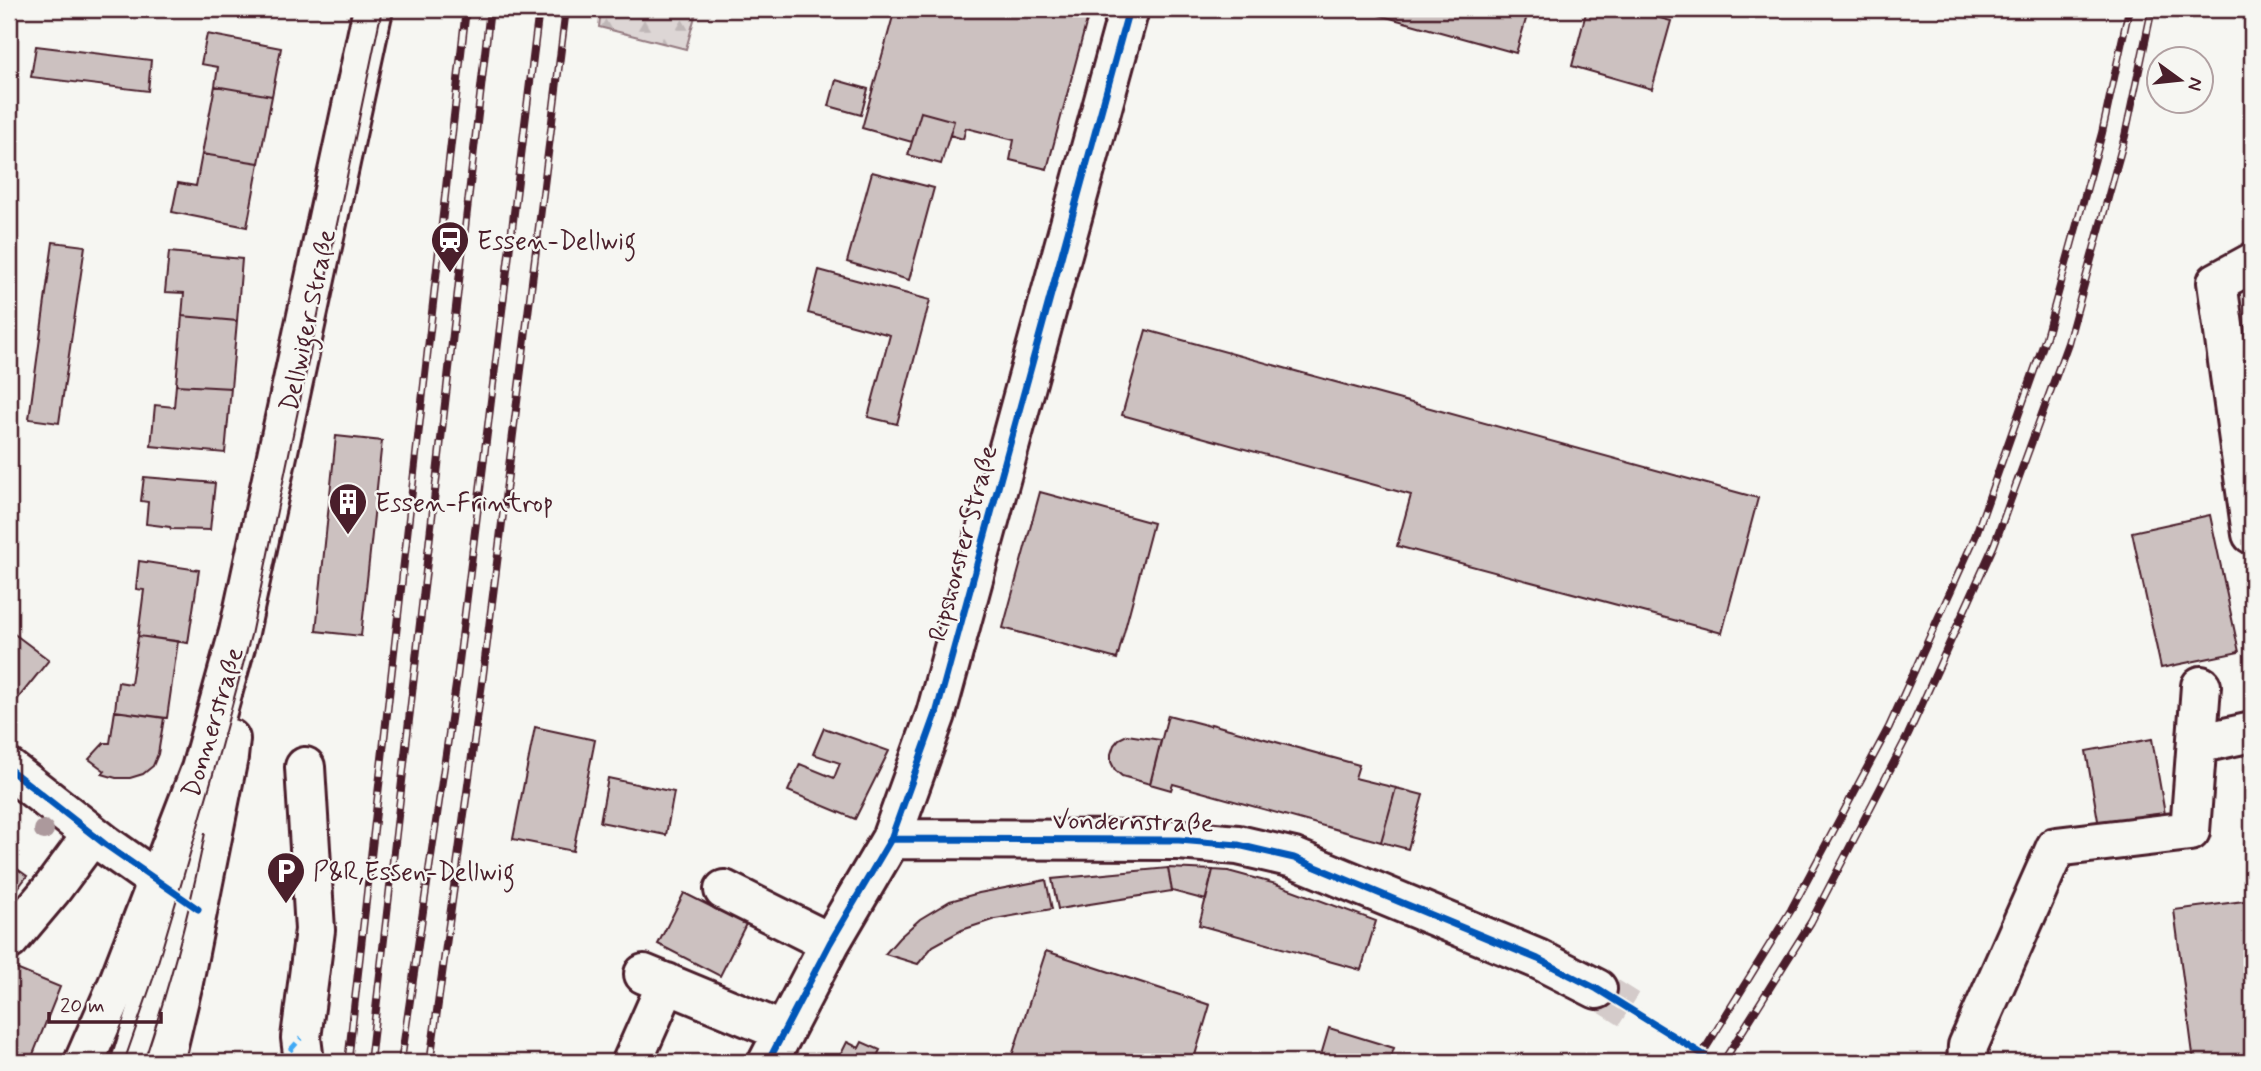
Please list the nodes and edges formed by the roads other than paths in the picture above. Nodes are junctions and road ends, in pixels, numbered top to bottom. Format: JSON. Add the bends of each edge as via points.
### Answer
{"nodes":[{"id":1,"x":373,"y":9,"type":"edge"},
{"id":2,"x":1129,"y":9,"type":"edge"},
{"id":3,"x":2252,"y":263,"type":"edge"},
{"id":4,"x":2252,"y":534,"type":"edge"},
{"id":5,"x":239,"y":632,"type":"joint"},
{"id":6,"x":2202,"y":686,"type":"dead end"},
{"id":7,"x":2252,"y":732,"type":"edge"},
{"id":8,"x":2197,"y":744,"type":"junction"},
{"id":9,"x":305,"y":767,"type":"dead end"},
{"id":10,"x":9,"y":769,"type":"edge"},
{"id":11,"x":92,"y":835,"type":"junction"},
{"id":12,"x":891,"y":839,"type":"junction"},
{"id":13,"x":724,"y":890,"type":"dead end"},
{"id":14,"x":179,"y":896,"type":"junction"},
{"id":15,"x":9,"y":940,"type":"edge"},
{"id":16,"x":830,"y":943,"type":"junction"},
{"id":17,"x":1597,"y":989,"type":"tunnel mouth"},
{"id":18,"x":776,"y":1047,"type":"edge"},
{"id":19,"x":84,"y":1062,"type":"edge"},
{"id":20,"x":131,"y":1062,"type":"edge"},
{"id":21,"x":164,"y":1062,"type":"edge"},
{"id":22,"x":304,"y":1062,"type":"edge"},
{"id":23,"x":632,"y":1062,"type":"edge"},
{"id":24,"x":1967,"y":1062,"type":"edge"}],
"edges":[{"from":1,"to":5,"type":"street","name":"Dellwiger Straße"},
{"from":2,"to":12,"type":"street","name":"Ripshorster Straße","via":[[940,701]]},
{"from":3,"to":4,"type":"street","via":[[2217,282]]},
{"from":5,"to":14,"type":"street","name":"Donnerstraße","via":[[228,757]]},
{"from":6,"to":8,"type":"street"},
{"from":7,"to":8,"type":"street"},
{"from":8,"to":24,"type":"street","via":[[2190,831],[2056,847],[1968,1046]]},
{"from":9,"to":22,"type":"street","via":[[316,930],[301,1038]]},
{"from":10,"to":11,"type":"street"},
{"from":11,"to":14,"type":"street"},
{"from":11,"to":15,"type":"street"},
{"from":12,"to":16,"type":"street","name":"Ripshorster Straße"},
{"from":12,"to":17,"type":"street","name":"Vondernstraße","via":[[1179,840],[1238,845],[1294,858],[1538,959]]},
{"from":13,"to":16,"type":"street"},
{"from":14,"to":19,"type":"street","name":"Donnerstraße","via":[[118,984]]},
{"from":14,"to":20,"type":"street"},
{"from":14,"to":21,"type":"street","name":"Donnerstraße"},
{"from":16,"to":18,"type":"street","name":"Ripshorster Straße"},
{"from":18,"to":23,"type":"street","via":[[655,978]]}]}
